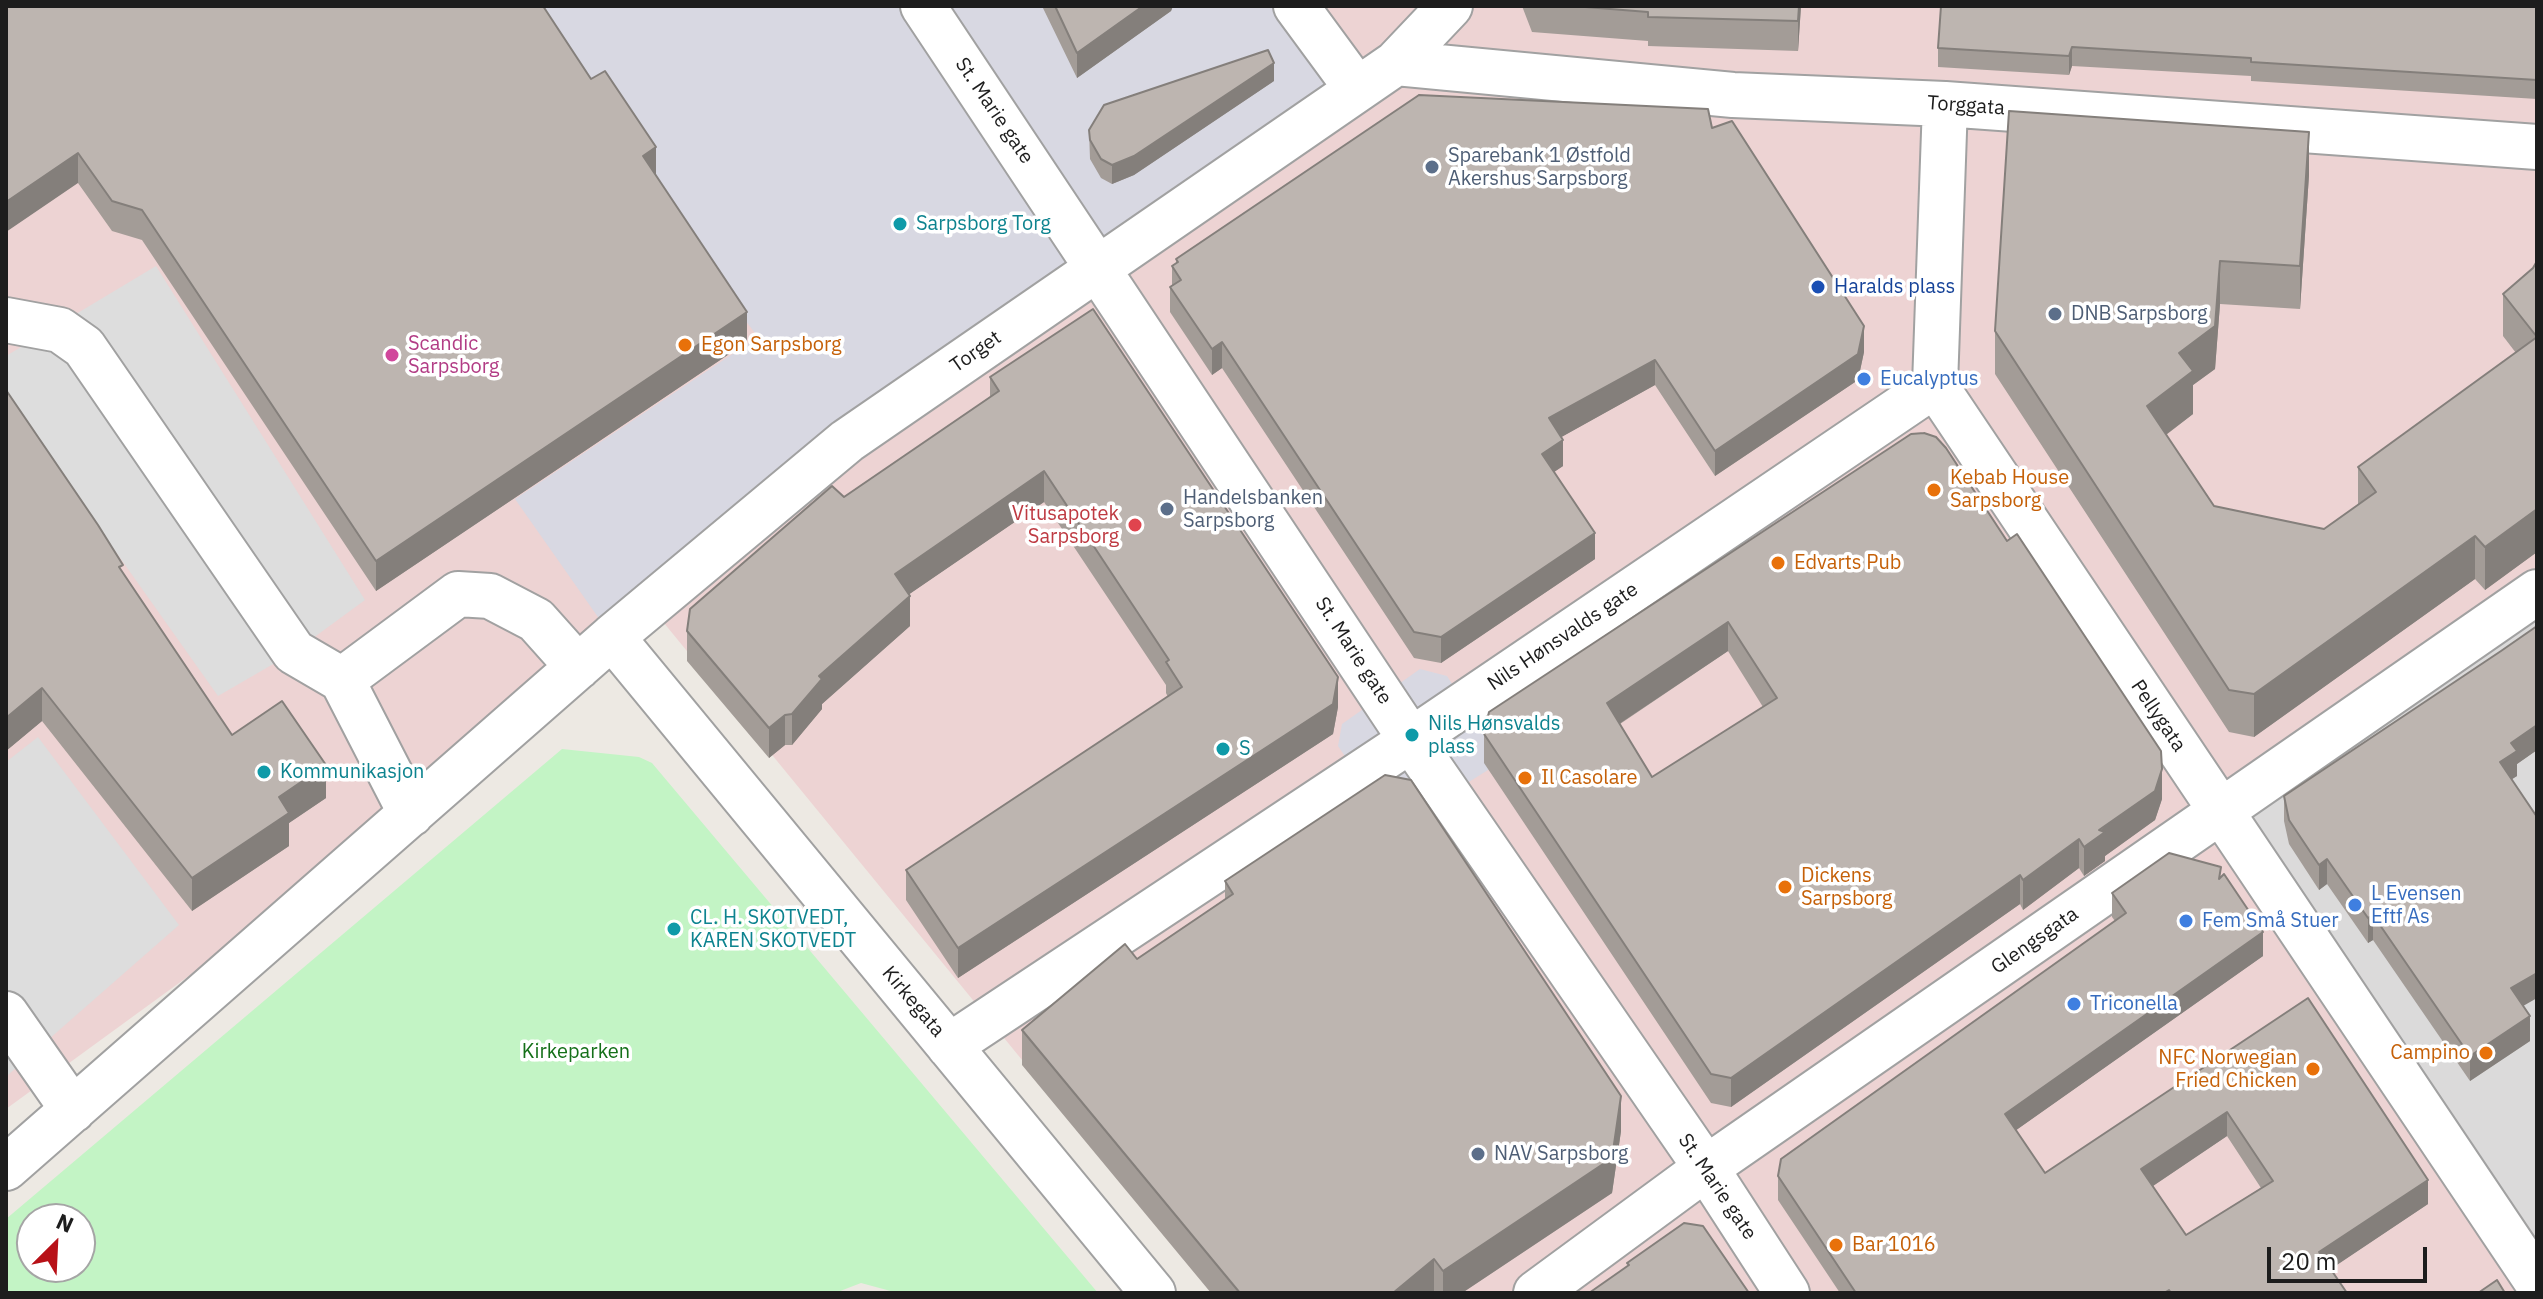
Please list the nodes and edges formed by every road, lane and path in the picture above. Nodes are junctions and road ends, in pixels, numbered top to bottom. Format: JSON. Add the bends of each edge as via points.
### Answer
{"nodes":[{"id":1,"x":923,"y":6,"type":"edge"},
{"id":2,"x":1296,"y":6,"type":"edge"},
{"id":3,"x":1450,"y":6,"type":"edge"},
{"id":4,"x":1396,"y":63,"type":"junction"},
{"id":5,"x":1357,"y":89,"type":"junction"},
{"id":6,"x":1945,"y":104,"type":"junction"},
{"id":7,"x":2537,"y":147,"type":"edge"},
{"id":8,"x":1099,"y":266,"type":"junction"},
{"id":9,"x":6,"y":320,"type":"edge"},
{"id":10,"x":1935,"y":385,"type":"junction"},
{"id":11,"x":2537,"y":592,"type":"edge"},
{"id":12,"x":612,"y":637,"type":"junction"},
{"id":13,"x":578,"y":667,"type":"junction"},
{"id":14,"x":342,"y":680,"type":"junction"},
{"id":15,"x":1411,"y":740,"type":"junction"},
{"id":16,"x":2223,"y":812,"type":"junction"},
{"id":17,"x":411,"y":814,"type":"junction"},
{"id":18,"x":6,"y":1014,"type":"edge"},
{"id":19,"x":949,"y":1046,"type":"junction"},
{"id":20,"x":73,"y":1110,"type":"junction"},
{"id":21,"x":6,"y":1168,"type":"edge"},
{"id":22,"x":1706,"y":1168,"type":"junction"},
{"id":23,"x":2537,"y":1282,"type":"edge"},
{"id":24,"x":1153,"y":1293,"type":"edge"},
{"id":25,"x":1536,"y":1293,"type":"edge"},
{"id":26,"x":1787,"y":1293,"type":"edge"}],
"edges":[{"from":1,"to":8,"type":"street","name":"St. Marie gate"},
{"from":2,"to":5,"type":"street"},
{"from":3,"to":4,"type":"street","name":"Torget"},
{"from":4,"to":5,"type":"street","name":"Torget"},
{"from":4,"to":6,"type":"street","name":"Torggata","via":[[1733,95]]},
{"from":5,"to":8,"type":"street","name":"Torget"},
{"from":6,"to":7,"type":"street","name":"Torggata"},
{"from":6,"to":10,"type":"street"},
{"from":8,"to":12,"type":"street","name":"Torget","via":[[847,441]]},
{"from":8,"to":15,"type":"street","name":"St. Marie gate"},
{"from":9,"to":14,"type":"street","via":[[60,330],[84,347],[294,652]]},
{"from":10,"to":15,"type":"street","name":"Nils Hønsvalds gate"},
{"from":10,"to":16,"type":"street","name":"Pellygata"},
{"from":11,"to":16,"type":"street","name":"Glengsgata"},
{"from":12,"to":13,"type":"street","name":"Torget"},
{"from":12,"to":19,"type":"street","name":"Kirkegata"},
{"from":13,"to":14,"type":"street","via":[[536,620],[490,596],[458,594]]},
{"from":13,"to":17,"type":"street","name":"Torget"},
{"from":14,"to":17,"type":"street"},
{"from":15,"to":19,"type":"street","name":"Nils Hønsvalds gate"},
{"from":15,"to":22,"type":"street","name":"St. Marie gate"},
{"from":16,"to":22,"type":"street","name":"Glengsgata"},
{"from":16,"to":23,"type":"street","name":"Pellygata"},
{"from":17,"to":20,"type":"street","name":"Torget"},
{"from":18,"to":20,"type":"street"},
{"from":19,"to":24,"type":"street","name":"Kirkegata"},
{"from":20,"to":21,"type":"street","name":"Torget"},
{"from":22,"to":25,"type":"street","name":"Glengsgata"},
{"from":22,"to":26,"type":"street","name":"St. Marie gate"}]}
